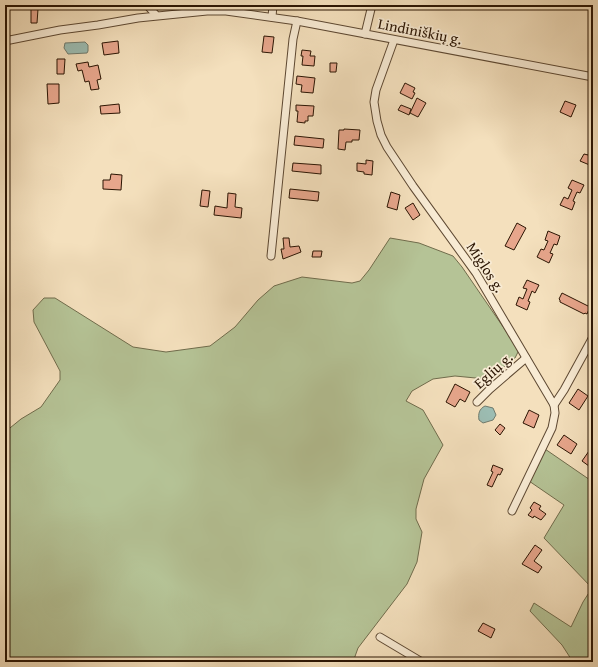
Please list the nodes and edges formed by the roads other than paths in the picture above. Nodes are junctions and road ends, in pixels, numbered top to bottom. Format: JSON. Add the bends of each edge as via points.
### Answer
{"nodes":[{"id":1,"x":147,"y":5,"type":"edge"},
{"id":2,"x":273,"y":5,"type":"edge"},
{"id":3,"x":372,"y":5,"type":"edge"},
{"id":4,"x":156,"y":15,"type":"junction"},
{"id":5,"x":272,"y":17,"type":"junction"},
{"id":6,"x":297,"y":21,"type":"junction"},
{"id":7,"x":365,"y":34,"type":"junction"},
{"id":8,"x":394,"y":40,"type":"junction"},
{"id":9,"x":5,"y":42,"type":"edge"},
{"id":10,"x":593,"y":77,"type":"edge"},
{"id":11,"x":271,"y":256,"type":"dead end"},
{"id":12,"x":593,"y":338,"type":"edge"},
{"id":13,"x":526,"y":358,"type":"junction"},
{"id":14,"x":477,"y":402,"type":"dead end"},
{"id":15,"x":554,"y":405,"type":"junction"},
{"id":16,"x":512,"y":511,"type":"dead end"},
{"id":17,"x":380,"y":637,"type":"dead end"},
{"id":18,"x":422,"y":662,"type":"edge"}],
"edges":[{"from":1,"to":4,"type":"street"},
{"from":2,"to":5,"type":"street"},
{"from":3,"to":7,"type":"street"},
{"from":4,"to":5,"type":"street","name":"Lindiniškių g.","via":[[226,11]]},
{"from":4,"to":9,"type":"street","name":"Lindiniškių g.","via":[[60,30]]},
{"from":5,"to":6,"type":"street","name":"Lindiniškių g."},
{"from":6,"to":7,"type":"street","name":"Lindiniškių g."},
{"from":6,"to":11,"type":"street"},
{"from":7,"to":8,"type":"street","name":"Lindiniškių g."},
{"from":8,"to":10,"type":"street","name":"Lindiniškių g."},
{"from":8,"to":13,"type":"street","name":"Miglos g.","via":[[374,102],[381,135],[413,186],[476,273]]},
{"from":12,"to":15,"type":"street"},
{"from":13,"to":14,"type":"street","name":"Eglių g."},
{"from":13,"to":15,"type":"street","name":"Miglos g."},
{"from":15,"to":16,"type":"street","via":[[552,428]]},
{"from":17,"to":18,"type":"street"}]}
